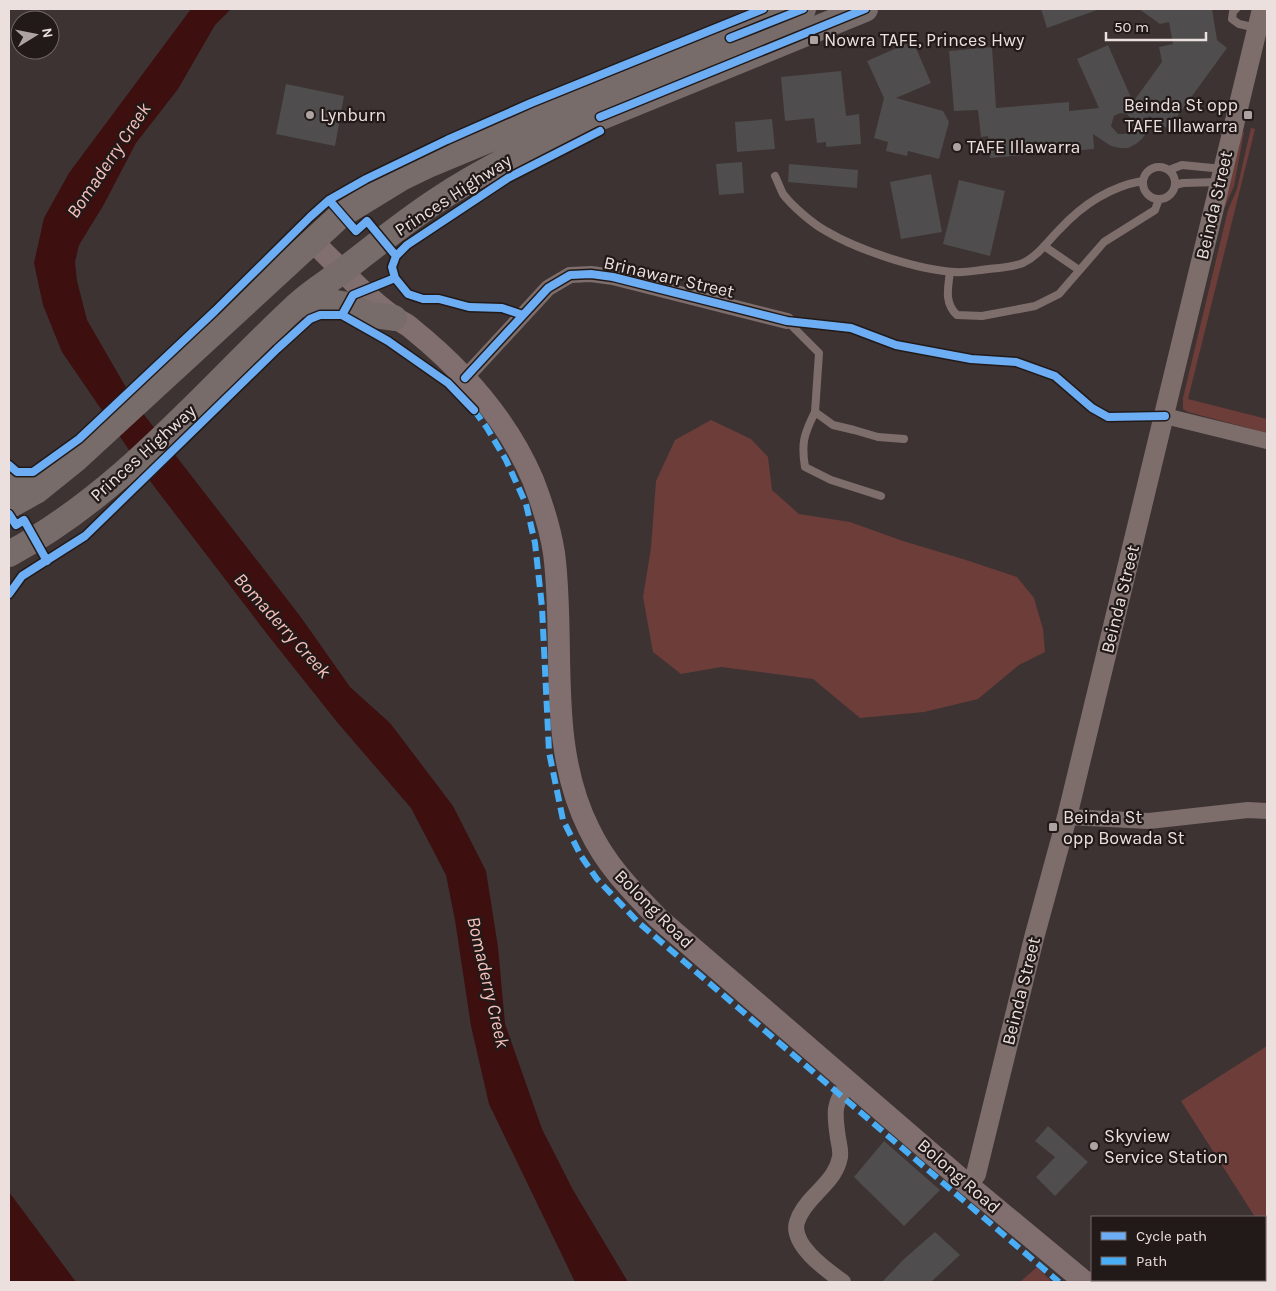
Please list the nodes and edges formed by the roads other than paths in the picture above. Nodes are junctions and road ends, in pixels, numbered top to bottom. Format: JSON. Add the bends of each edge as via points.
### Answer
{"nodes":[{"id":1,"x":804,"y":9,"type":"edge"},
{"id":2,"x":865,"y":9,"type":"edge"},
{"id":3,"x":1236,"y":9,"type":"edge"},
{"id":4,"x":1259,"y":18,"type":"edge"},
{"id":5,"x":1168,"y":170,"type":"junction"},
{"id":6,"x":1221,"y":175,"type":"junction"},
{"id":7,"x":775,"y":176,"type":"dead end"},
{"id":8,"x":1142,"y":181,"type":"junction"},
{"id":9,"x":1175,"y":185,"type":"junction"},
{"id":10,"x":1159,"y":199,"type":"junction"},
{"id":11,"x":317,"y":236,"type":"junction"},
{"id":12,"x":1044,"y":246,"type":"junction"},
{"id":13,"x":348,"y":267,"type":"junction"},
{"id":14,"x":1079,"y":270,"type":"junction"},
{"id":15,"x":950,"y":272,"type":"junction"},
{"id":16,"x":295,"y":306,"type":"junction"},
{"id":17,"x":787,"y":321,"type":"joint"},
{"id":18,"x":402,"y":322,"type":"junction"},
{"id":19,"x":465,"y":378,"type":"junction"},
{"id":20,"x":815,"y":412,"type":"junction"},
{"id":21,"x":1164,"y":416,"type":"junction"},
{"id":22,"x":904,"y":439,"type":"dead end"},
{"id":23,"x":1267,"y":441,"type":"edge"},
{"id":24,"x":9,"y":479,"type":"edge"},
{"id":25,"x":36,"y":491,"type":"junction"},
{"id":26,"x":881,"y":496,"type":"dead end"},
{"id":27,"x":9,"y":506,"type":"edge"},
{"id":28,"x":9,"y":554,"type":"edge"},
{"id":29,"x":1267,"y":811,"type":"edge"},
{"id":30,"x":1068,"y":817,"type":"junction"},
{"id":31,"x":850,"y":1081,"type":"junction"},
{"id":32,"x":968,"y":1185,"type":"junction"},
{"id":33,"x":844,"y":1282,"type":"edge"},
{"id":34,"x":1085,"y":1282,"type":"edge"}],
"edges":[{"from":1,"to":11,"type":"highway","name":"Princes Highway","via":[[428,165],[341,214]]},
{"from":2,"to":13,"type":"highway","name":"Princes Highway","via":[[516,154],[436,202]]},
{"from":3,"to":4,"type":"lane","via":[[1232,19],[1239,24]]},
{"from":4,"to":6,"type":"street","name":"Beinda Street"},
{"from":5,"to":6,"type":"lane","via":[[1182,165]]},
{"from":5,"to":8,"type":"lane","via":[[1158,166],[1152,168]]},
{"from":5,"to":9,"type":"lane","via":[[1174,176]]},
{"from":6,"to":9,"type":"lane"},
{"from":6,"to":21,"type":"street","name":"Beinda Street"},
{"from":7,"to":15,"type":"lane","via":[[784,194],[825,231],[857,247]]},
{"from":8,"to":10,"type":"lane","via":[[1145,192]]},
{"from":8,"to":12,"type":"lane","via":[[1128,183],[1093,199]]},
{"from":9,"to":10,"type":"lane","via":[[1170,195]]},
{"from":10,"to":14,"type":"lane","via":[[1155,210],[1104,242]]},
{"from":11,"to":13,"type":"main road","name":"Bolong Road"},
{"from":11,"to":25,"type":"highway","name":"Princes Highway","via":[[77,458]]},
{"from":12,"to":14,"type":"lane"},
{"from":12,"to":15,"type":"lane","via":[[1023,262],[1003,268]]},
{"from":13,"to":16,"type":"highway","name":"Princes Highway"},
{"from":13,"to":18,"type":"main road","name":"Bolong Road"},
{"from":14,"to":15,"type":"lane","via":[[1059,294],[1035,306],[982,316],[958,315],[951,309]]},
{"from":16,"to":18,"type":"highway","via":[[318,300],[348,305],[366,314]]},
{"from":16,"to":28,"type":"highway","name":"Princes Highway","via":[[126,472],[65,519]]},
{"from":17,"to":19,"type":"street","name":"Brinawarr Street","via":[[613,277],[570,275],[548,288]]},
{"from":17,"to":20,"type":"lane","via":[[819,353]]},
{"from":18,"to":19,"type":"main road","name":"Bolong Road"},
{"from":19,"to":31,"type":"main road","name":"Bolong Road","via":[[486,401],[525,463],[548,526],[558,598],[563,737],[580,809],[597,843],[622,881],[658,918]]},
{"from":20,"to":22,"type":"lane","via":[[833,426],[878,437]]},
{"from":20,"to":26,"type":"lane","via":[[802,448],[805,467],[832,480]]},
{"from":21,"to":23,"type":"street"},
{"from":21,"to":30,"type":"street","name":"Beinda Street"},
{"from":24,"to":25,"type":"highway"},
{"from":25,"to":27,"type":"highway","name":"Princes Highway"},
{"from":29,"to":30,"type":"street","via":[[1149,820]]},
{"from":30,"to":32,"type":"street","name":"Beinda Street","via":[[1034,938],[976,1174]]},
{"from":31,"to":32,"type":"main road","name":"Bolong Road"},
{"from":31,"to":33,"type":"street","via":[[835,1107],[841,1153],[837,1170],[800,1213],[796,1224],[800,1242],[819,1264]]},
{"from":32,"to":34,"type":"main road","name":"Bolong Road"}]}
